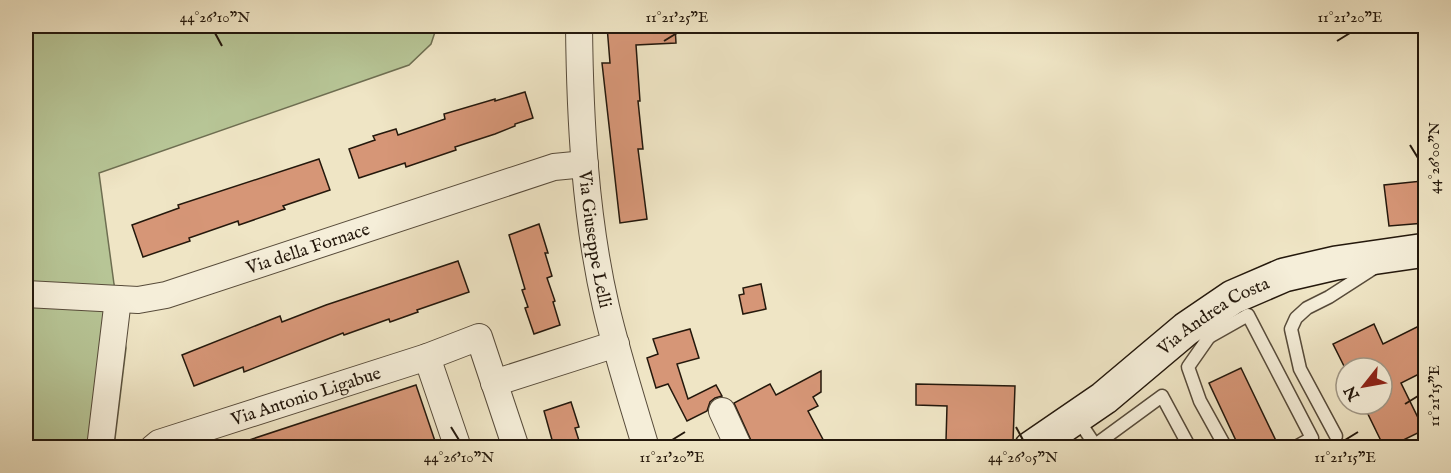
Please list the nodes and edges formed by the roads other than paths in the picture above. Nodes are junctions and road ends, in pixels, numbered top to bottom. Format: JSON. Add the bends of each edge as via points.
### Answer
{"nodes":[{"id":1,"x":579,"y":26,"type":"edge"},
{"id":2,"x":585,"y":164,"type":"junction"},
{"id":3,"x":1425,"y":250,"type":"edge"},
{"id":4,"x":1391,"y":255,"type":"junction"},
{"id":5,"x":26,"y":294,"type":"edge"},
{"id":6,"x":118,"y":299,"type":"junction"},
{"id":7,"x":1200,"y":331,"type":"junction"},
{"id":8,"x":616,"y":344,"type":"junction"},
{"id":9,"x":427,"y":357,"type":"junction"},
{"id":10,"x":494,"y":383,"type":"junction"},
{"id":11,"x":722,"y":411,"type":"dead end"},
{"id":12,"x":1076,"y":417,"type":"junction"},
{"id":13,"x":1336,"y":436,"type":"dead end"},
{"id":14,"x":1093,"y":446,"type":"edge"},
{"id":15,"x":100,"y":447,"type":"edge"},
{"id":16,"x":153,"y":447,"type":"edge"},
{"id":17,"x":458,"y":447,"type":"edge"},
{"id":18,"x":516,"y":447,"type":"edge"},
{"id":19,"x":646,"y":447,"type":"edge"},
{"id":20,"x":739,"y":447,"type":"edge"},
{"id":21,"x":1031,"y":447,"type":"edge"},
{"id":22,"x":1190,"y":447,"type":"edge"},
{"id":23,"x":1226,"y":447,"type":"edge"},
{"id":24,"x":1294,"y":447,"type":"edge"}],
"edges":[{"from":1,"to":2,"type":"street","name":"Via Giuseppe Lelli"},
{"from":2,"to":6,"type":"street","name":"Via della Fornace","via":[[554,167],[166,295]]},
{"from":2,"to":8,"type":"street","name":"Via Giuseppe Lelli","via":[[600,277]]},
{"from":3,"to":4,"type":"main road","name":"Via Andrea Costa"},
{"from":4,"to":7,"type":"main road","name":"Via Andrea Costa","via":[[1284,274],[1233,297]]},
{"from":4,"to":13,"type":"lane","via":[[1354,282],[1307,308],[1291,329],[1300,369]]},
{"from":5,"to":6,"type":"street","name":"Via della Fornace"},
{"from":6,"to":15,"type":"street"},
{"from":7,"to":12,"type":"main road","name":"Via Andrea Costa"},
{"from":7,"to":23,"type":"lane","via":[[1188,367],[1200,401]]},
{"from":7,"to":24,"type":"lane","via":[[1248,315],[1312,438]]},
{"from":8,"to":10,"type":"street"},
{"from":8,"to":19,"type":"street","name":"Via Giuseppe Lelli"},
{"from":9,"to":10,"type":"street","name":"Via Antonio Ligabue","via":[[479,337]]},
{"from":9,"to":16,"type":"street","name":"Via Antonio Ligabue"},
{"from":9,"to":17,"type":"street"},
{"from":10,"to":18,"type":"street","name":"Via Antonio Ligabue"},
{"from":11,"to":20,"type":"street"},
{"from":12,"to":14,"type":"lane"},
{"from":12,"to":21,"type":"main road","name":"Via Andrea Costa"},
{"from":14,"to":22,"type":"lane","via":[[1162,396]]}]}
